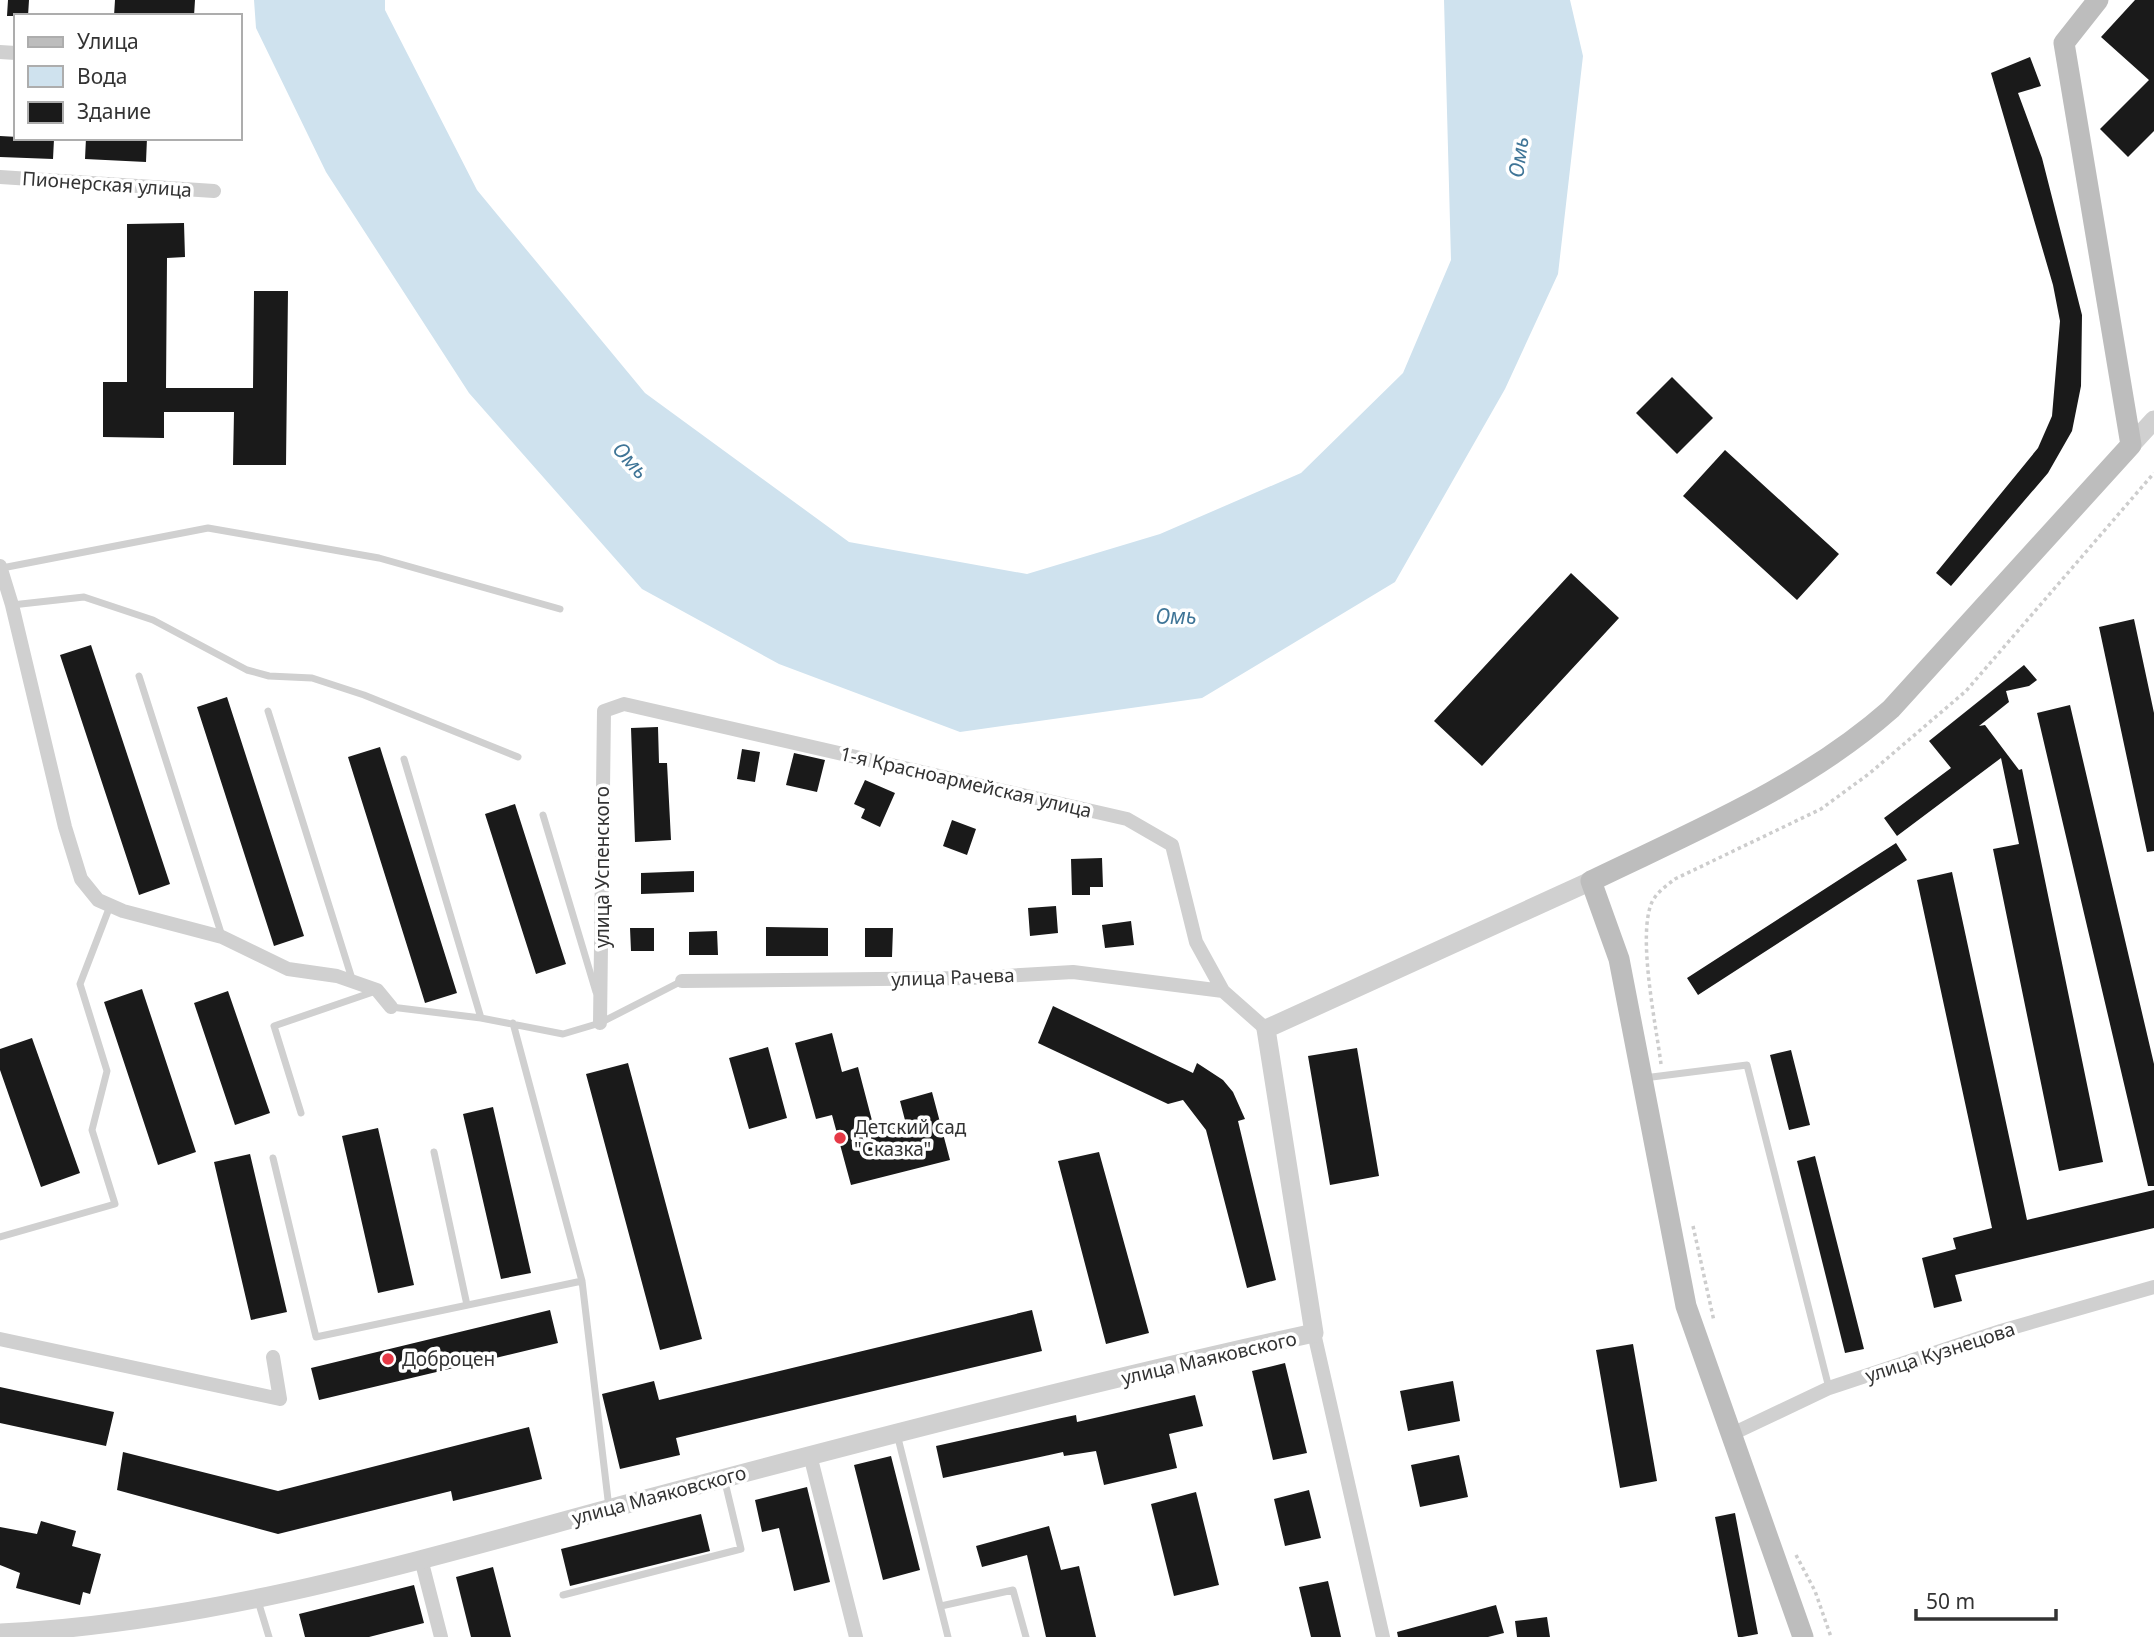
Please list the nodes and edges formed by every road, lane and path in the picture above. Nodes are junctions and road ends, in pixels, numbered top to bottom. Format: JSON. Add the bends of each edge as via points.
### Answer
{"nodes":[{"id":1,"x":2098,"y":0,"type":"edge"},
{"id":2,"x":0,"y":177,"type":"edge"},
{"id":3,"x":214,"y":191,"type":"dead end"},
{"id":4,"x":2154,"y":420,"type":"edge"},
{"id":5,"x":2131,"y":445,"type":"junction"},
{"id":6,"x":2154,"y":473,"type":"edge"},
{"id":7,"x":1,"y":567,"type":"edge"},
{"id":8,"x":12,"y":604,"type":"junction"},
{"id":9,"x":560,"y":609,"type":"dead end"},
{"id":10,"x":139,"y":676,"type":"dead end"},
{"id":11,"x":604,"y":710,"type":"joint"},
{"id":12,"x":268,"y":711,"type":"dead end"},
{"id":13,"x":518,"y":757,"type":"dead end"},
{"id":14,"x":404,"y":759,"type":"dead end"},
{"id":15,"x":542,"y":815,"type":"dead end"},
{"id":16,"x":1591,"y":881,"type":"junction"},
{"id":17,"x":111,"y":905,"type":"junction"},
{"id":18,"x":222,"y":937,"type":"junction"},
{"id":19,"x":682,"y":981,"type":"joint"},
{"id":20,"x":353,"y":982,"type":"junction"},
{"id":21,"x":377,"y":990,"type":"junction"},
{"id":22,"x":1223,"y":991,"type":"junction"},
{"id":23,"x":600,"y":1006,"type":"junction"},
{"id":24,"x":391,"y":1007,"type":"joint"},
{"id":25,"x":481,"y":1018,"type":"junction"},
{"id":26,"x":513,"y":1023,"type":"junction"},
{"id":27,"x":600,"y":1023,"type":"junction"},
{"id":28,"x":1266,"y":1029,"type":"junction"},
{"id":29,"x":1652,"y":1077,"type":"junction"},
{"id":30,"x":301,"y":1113,"type":"dead end"},
{"id":31,"x":434,"y":1152,"type":"dead end"},
{"id":32,"x":273,"y":1158,"type":"dead end"},
{"id":33,"x":1692,"y":1223,"type":"dead end"},
{"id":34,"x":0,"y":1237,"type":"edge"},
{"id":35,"x":582,"y":1282,"type":"junction"},
{"id":36,"x":2154,"y":1287,"type":"edge"},
{"id":37,"x":467,"y":1306,"type":"junction"},
{"id":38,"x":1715,"y":1327,"type":"dead end"},
{"id":39,"x":1314,"y":1333,"type":"junction"},
{"id":40,"x":0,"y":1339,"type":"edge"},
{"id":41,"x":273,"y":1357,"type":"dead end"},
{"id":42,"x":1829,"y":1388,"type":"junction"},
{"id":43,"x":897,"y":1433,"type":"junction"},
{"id":44,"x":1732,"y":1434,"type":"junction"},
{"id":45,"x":810,"y":1455,"type":"junction"},
{"id":46,"x":724,"y":1478,"type":"junction"},
{"id":47,"x":609,"y":1509,"type":"junction"},
{"id":48,"x":1794,"y":1550,"type":"dead end"},
{"id":49,"x":421,"y":1559,"type":"junction"},
{"id":50,"x":563,"y":1595,"type":"dead end"},
{"id":51,"x":257,"y":1597,"type":"junction"},
{"id":52,"x":941,"y":1606,"type":"junction"},
{"id":53,"x":0,"y":1633,"type":"edge"},
{"id":54,"x":269,"y":1637,"type":"edge"},
{"id":55,"x":441,"y":1637,"type":"edge"},
{"id":56,"x":856,"y":1637,"type":"edge"},
{"id":57,"x":948,"y":1637,"type":"edge"},
{"id":58,"x":1026,"y":1637,"type":"edge"},
{"id":59,"x":1383,"y":1637,"type":"edge"},
{"id":60,"x":1803,"y":1637,"type":"edge"},
{"id":61,"x":1831,"y":1637,"type":"edge"}],
"edges":[{"from":1,"to":5,"type":"main road","via":[[2064,43]]},
{"from":2,"to":3,"type":"street","name":"Пионерская улица"},
{"from":4,"to":5,"type":"street"},
{"from":5,"to":16,"type":"main road","via":[[1891,709],[1861,736],[1753,802]]},
{"from":6,"to":29,"type":"path","via":[[1966,691],[1870,773],[1821,809],[1675,879],[1660,891],[1649,914],[1647,945]]},
{"from":7,"to":8,"type":"street"},
{"from":7,"to":9,"type":"lane","via":[[208,528],[379,558]]},
{"from":8,"to":13,"type":"lane","via":[[84,597],[153,620],[247,670],[312,678]]},
{"from":8,"to":17,"type":"street","via":[[81,879],[98,900]]},
{"from":10,"to":18,"type":"lane"},
{"from":11,"to":22,"type":"street","name":"1-я Красноармейская улица","via":[[624,704],[1127,819],[1172,845],[1196,942]]},
{"from":11,"to":23,"type":"street","name":"улица Успенского"},
{"from":12,"to":20,"type":"lane"},
{"from":14,"to":25,"type":"lane"},
{"from":15,"to":23,"type":"lane"},
{"from":16,"to":28,"type":"street"},
{"from":16,"to":29,"type":"main road","via":[[1619,959]]},
{"from":17,"to":18,"type":"street"},
{"from":17,"to":34,"type":"lane","via":[[80,984],[107,1071],[92,1130],[115,1204]]},
{"from":18,"to":20,"type":"street","via":[[288,969]]},
{"from":19,"to":22,"type":"street","name":"улица Рачева","via":[[971,978],[1073,971]]},
{"from":19,"to":27,"type":"lane"},
{"from":20,"to":21,"type":"street"},
{"from":21,"to":24,"type":"street"},
{"from":21,"to":30,"type":"lane","via":[[274,1026]]},
{"from":22,"to":28,"type":"street"},
{"from":23,"to":27,"type":"street","name":"улица Успенского"},
{"from":24,"to":25,"type":"lane"},
{"from":25,"to":26,"type":"lane"},
{"from":26,"to":27,"type":"lane","via":[[563,1034]]},
{"from":26,"to":35,"type":"lane"},
{"from":28,"to":39,"type":"street"},
{"from":29,"to":42,"type":"lane","via":[[1747,1065]]},
{"from":29,"to":44,"type":"main road","via":[[1686,1306]]},
{"from":31,"to":37,"type":"lane"},
{"from":32,"to":37,"type":"lane","via":[[316,1337]]},
{"from":33,"to":38,"type":"path"},
{"from":35,"to":37,"type":"lane"},
{"from":35,"to":47,"type":"lane"},
{"from":36,"to":42,"type":"street","name":"улица Кузнецова"},
{"from":39,"to":43,"type":"street","name":"улица Маяковского"},
{"from":39,"to":59,"type":"street"},
{"from":40,"to":41,"type":"street","via":[[280,1399]]},
{"from":42,"to":44,"type":"street","name":"улица Кузнецова"},
{"from":43,"to":45,"type":"street","name":"улица Маяковского"},
{"from":43,"to":52,"type":"lane"},
{"from":44,"to":60,"type":"main road"},
{"from":45,"to":46,"type":"street","name":"улица Маяковского"},
{"from":45,"to":56,"type":"street"},
{"from":46,"to":47,"type":"street","name":"улица Маяковского"},
{"from":46,"to":50,"type":"lane","via":[[741,1549]]},
{"from":47,"to":49,"type":"street","name":"улица Маяковского"},
{"from":48,"to":61,"type":"path"},
{"from":49,"to":51,"type":"street","name":"улица Маяковского"},
{"from":49,"to":55,"type":"street"},
{"from":51,"to":53,"type":"street","name":"улица Маяковского","via":[[72,1629]]},
{"from":51,"to":54,"type":"lane"},
{"from":52,"to":57,"type":"lane"},
{"from":52,"to":58,"type":"lane","via":[[1013,1590]]}]}
